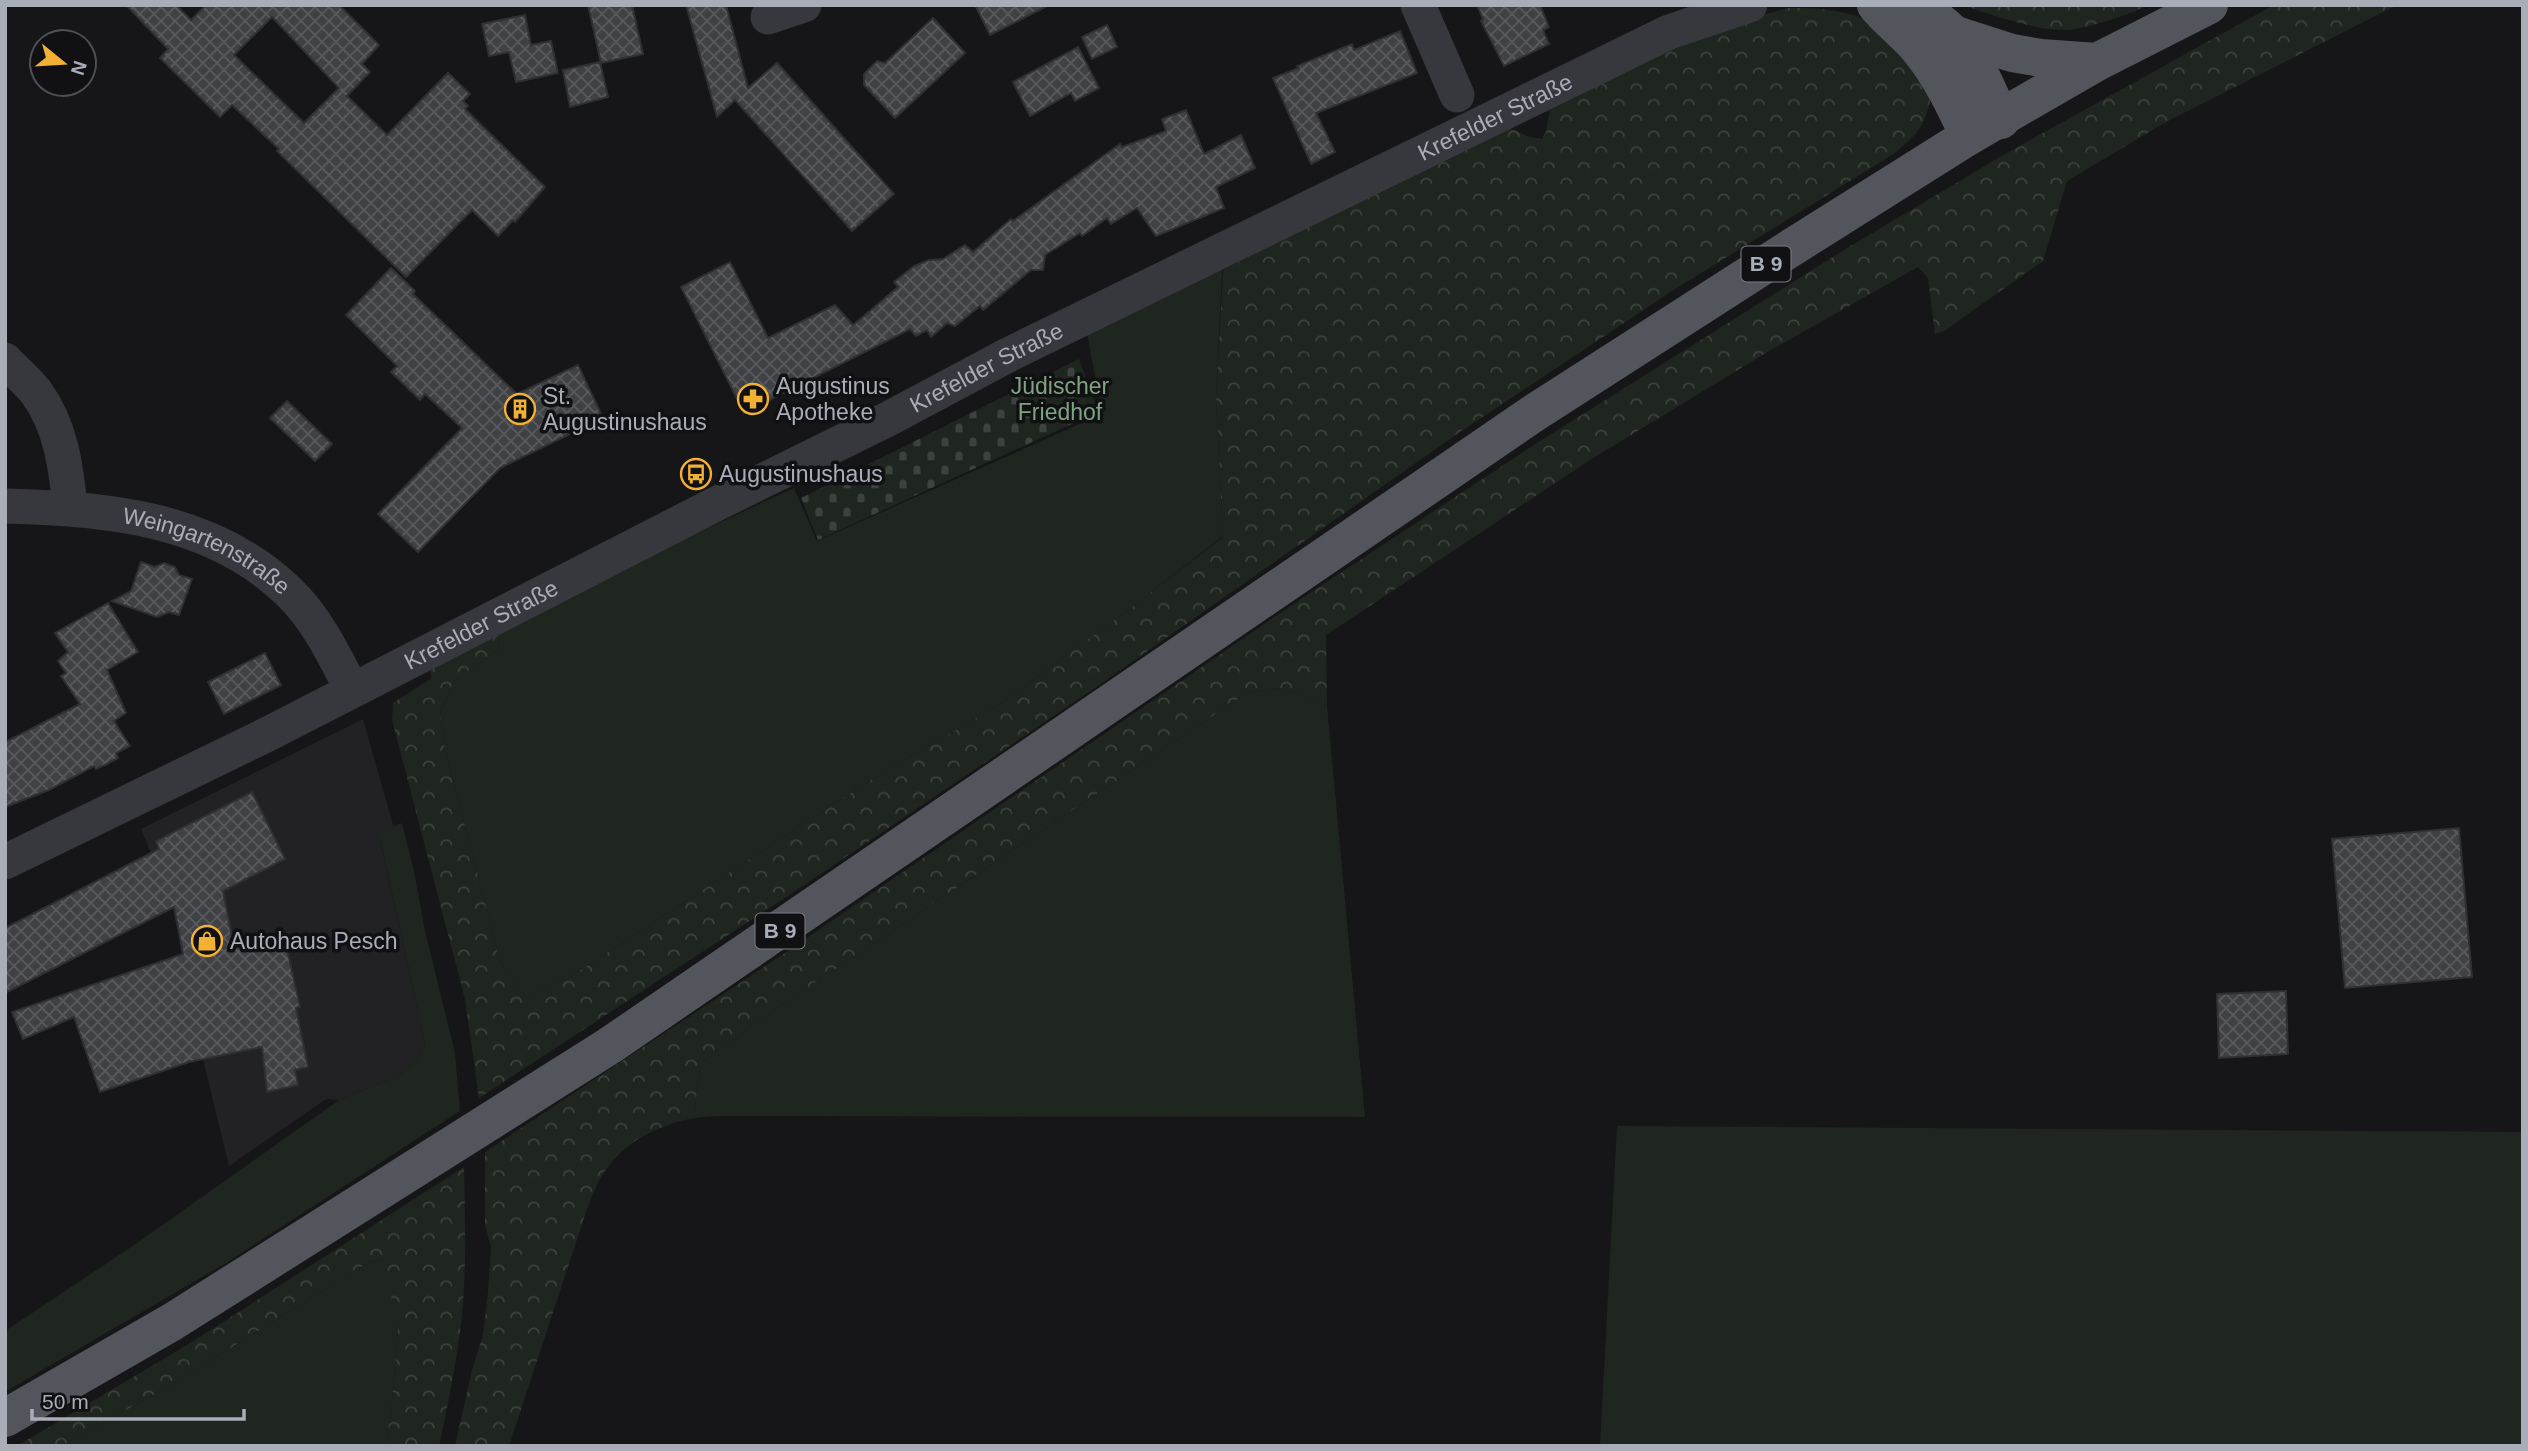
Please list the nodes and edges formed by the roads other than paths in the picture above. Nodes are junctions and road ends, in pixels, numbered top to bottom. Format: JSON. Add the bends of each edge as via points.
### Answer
{"nodes":[{"id":1,"x":804,"y":5,"type":"edge"},
{"id":2,"x":1418,"y":5,"type":"edge"},
{"id":3,"x":1750,"y":5,"type":"edge"},
{"id":4,"x":1876,"y":5,"type":"edge"},
{"id":5,"x":1895,"y":5,"type":"edge"},
{"id":6,"x":2209,"y":5,"type":"edge"},
{"id":7,"x":768,"y":17,"type":"dead end"},
{"id":8,"x":1665,"y":19,"type":"edge"},
{"id":9,"x":1956,"y":35,"type":"junction"},
{"id":10,"x":2097,"y":62,"type":"junction"},
{"id":11,"x":1457,"y":95,"type":"dead end"},
{"id":12,"x":1985,"y":128,"type":"junction"},
{"id":13,"x":5,"y":360,"type":"edge"},
{"id":14,"x":5,"y":506,"type":"edge"},
{"id":15,"x":70,"y":507,"type":"junction"},
{"id":16,"x":352,"y":690,"type":"junction"},
{"id":17,"x":5,"y":862,"type":"edge"},
{"id":18,"x":5,"y":1418,"type":"edge"}],
"edges":[{"from":1,"to":7,"type":"street"},
{"from":2,"to":11,"type":"street"},
{"from":3,"to":8,"type":"street","name":"Krefelder Straße"},
{"from":4,"to":12,"type":"main road","via":[[1918,47],[1944,84]]},
{"from":5,"to":9,"type":"main road","via":[[1938,20]]},
{"from":6,"to":10,"type":"main road","number":"B 9"},
{"from":8,"to":16,"type":"street","name":"Krefelder Straße"},
{"from":9,"to":10,"type":"main road","via":[[2012,53]]},
{"from":9,"to":12,"type":"main road","via":[[1979,72]]},
{"from":10,"to":12,"type":"main road","number":"B 9"},
{"from":12,"to":18,"type":"main road","number":"B 9","via":[[1534,413],[609,1046],[172,1322]]},
{"from":13,"to":15,"type":"street","via":[[36,392],[54,425],[66,467]]},
{"from":14,"to":15,"type":"street","name":"Weingartenstraße"},
{"from":15,"to":16,"type":"street","name":"Weingartenstraße","via":[[140,517],[192,532],[245,558],[289,592],[322,632]]},
{"from":16,"to":17,"type":"street","name":"Krefelder Straße"}]}
